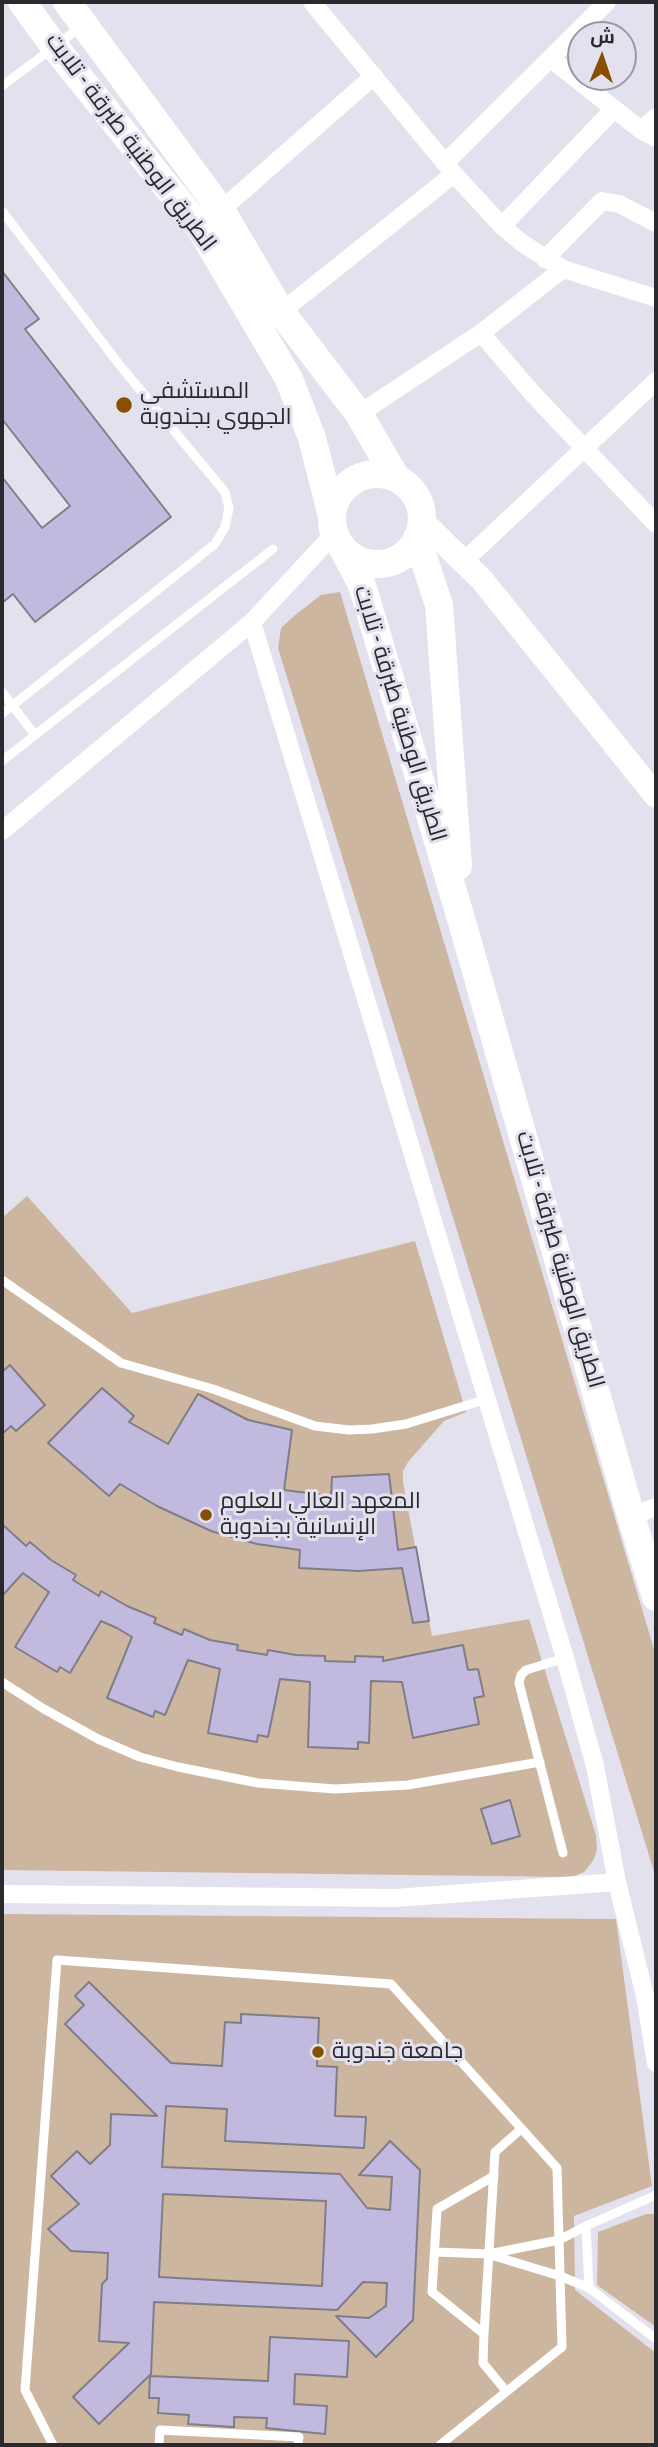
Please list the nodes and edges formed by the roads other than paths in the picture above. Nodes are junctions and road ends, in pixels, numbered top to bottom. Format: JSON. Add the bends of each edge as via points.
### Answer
{"nodes":[{"id":1,"x":22,"y":2,"type":"edge"},
{"id":2,"x":66,"y":2,"type":"edge"},
{"id":3,"x":312,"y":2,"type":"edge"},
{"id":4,"x":607,"y":2,"type":"edge"},
{"id":5,"x":84,"y":24,"type":"junction"},
{"id":6,"x":54,"y":46,"type":"junction"},
{"id":7,"x":551,"y":59,"type":"junction"},
{"id":8,"x":374,"y":76,"type":"junction"},
{"id":9,"x":2,"y":86,"type":"edge"},
{"id":10,"x":614,"y":109,"type":"junction"},
{"id":11,"x":656,"y":117,"type":"edge"},
{"id":12,"x":649,"y":134,"type":"edge"},
{"id":13,"x":450,"y":169,"type":"junction"},
{"id":14,"x":221,"y":210,"type":"junction"},
{"id":15,"x":2,"y":211,"type":"edge"},
{"id":16,"x":656,"y":223,"type":"edge"},
{"id":17,"x":502,"y":226,"type":"junction"},
{"id":18,"x":545,"y":259,"type":"junction"},
{"id":19,"x":563,"y":269,"type":"junction"},
{"id":20,"x":656,"y":298,"type":"edge"},
{"id":21,"x":281,"y":312,"type":"junction"},
{"id":22,"x":481,"y":333,"type":"junction"},
{"id":23,"x":656,"y":381,"type":"edge"},
{"id":24,"x":359,"y":414,"type":"junction"},
{"id":25,"x":586,"y":448,"type":"junction"},
{"id":26,"x":396,"y":478,"type":"junction"},
{"id":27,"x":656,"y":524,"type":"edge"},
{"id":28,"x":420,"y":530,"type":"junction"},
{"id":29,"x":337,"y":533,"type":"junction"},
{"id":30,"x":273,"y":549,"type":"dead end"},
{"id":31,"x":464,"y":561,"type":"junction"},
{"id":32,"x":252,"y":622,"type":"junction"},
{"id":33,"x":2,"y":692,"type":"edge"},
{"id":34,"x":12,"y":706,"type":"junction"},
{"id":35,"x":2,"y":714,"type":"edge"},
{"id":36,"x":35,"y":735,"type":"junction"},
{"id":37,"x":2,"y":761,"type":"edge"},
{"id":38,"x":656,"y":796,"type":"edge"},
{"id":39,"x":2,"y":831,"type":"edge"},
{"id":40,"x":462,"y":922,"type":"junction"},
{"id":41,"x":2,"y":1280,"type":"edge"},
{"id":42,"x":487,"y":1399,"type":"junction"},
{"id":43,"x":643,"y":1511,"type":"edge"},
{"id":44,"x":656,"y":1597,"type":"edge"},
{"id":45,"x":565,"y":1658,"type":"junction"},
{"id":46,"x":2,"y":1682,"type":"edge"},
{"id":47,"x":540,"y":1762,"type":"junction"},
{"id":48,"x":563,"y":1853,"type":"dead end"},
{"id":49,"x":617,"y":1882,"type":"junction"},
{"id":50,"x":2,"y":1894,"type":"edge"},
{"id":51,"x":656,"y":2063,"type":"edge"},
{"id":52,"x":521,"y":2129,"type":"junction"},
{"id":53,"x":494,"y":2176,"type":"junction"},
{"id":54,"x":656,"y":2195,"type":"edge"},
{"id":55,"x":586,"y":2226,"type":"junction"},
{"id":56,"x":558,"y":2240,"type":"junction"},
{"id":57,"x":435,"y":2252,"type":"junction"},
{"id":58,"x":489,"y":2255,"type":"junction"},
{"id":59,"x":560,"y":2276,"type":"junction"},
{"id":60,"x":589,"y":2288,"type":"junction"},
{"id":61,"x":484,"y":2334,"type":"junction"},
{"id":62,"x":656,"y":2339,"type":"edge"},
{"id":63,"x":506,"y":2391,"type":"junction"},
{"id":64,"x":208,"y":2432,"type":"junction"},
{"id":65,"x":256,"y":2440,"type":"edge"},
{"id":66,"x":53,"y":2445,"type":"edge"},
{"id":67,"x":159,"y":2445,"type":"edge"},
{"id":68,"x":207,"y":2445,"type":"edge"},
{"id":69,"x":298,"y":2445,"type":"edge"},
{"id":70,"x":440,"y":2445,"type":"edge"}],
"edges":[{"from":1,"to":6,"type":"main road","name":"الطريق الوطنية طبرقة - تلابت"},
{"from":2,"to":5,"type":"main road","name":"الطريق الوطنية طبرقة - تلابت"},
{"from":3,"to":8,"type":"street"},
{"from":4,"to":7,"type":"street"},
{"from":5,"to":6,"type":"lane"},
{"from":5,"to":14,"type":"main road","name":"الطريق الوطنية طبرقة - تلابت"},
{"from":6,"to":9,"type":"lane"},
{"from":6,"to":29,"type":"main road","name":"الطريق الوطنية طبرقة - تلابت","via":[[200,228],[289,379],[312,438]]},
{"from":7,"to":10,"type":"street"},
{"from":7,"to":13,"type":"street"},
{"from":8,"to":13,"type":"street"},
{"from":8,"to":14,"type":"street"},
{"from":10,"to":12,"type":"street"},
{"from":10,"to":17,"type":"street"},
{"from":11,"to":12,"type":"street"},
{"from":13,"to":17,"type":"street"},
{"from":13,"to":21,"type":"street"},
{"from":14,"to":21,"type":"main road","name":"الطريق الوطنية طبرقة - تلابت"},
{"from":15,"to":34,"type":"lane","via":[[122,368],[225,492],[229,508],[215,544]]},
{"from":16,"to":18,"type":"street","via":[[620,204],[602,201]]},
{"from":17,"to":18,"type":"street"},
{"from":18,"to":19,"type":"street"},
{"from":19,"to":20,"type":"street"},
{"from":19,"to":22,"type":"street"},
{"from":21,"to":24,"type":"main road","name":"الطريق الوطنية طبرقة - تلابت"},
{"from":22,"to":24,"type":"street"},
{"from":22,"to":25,"type":"street"},
{"from":23,"to":25,"type":"street"},
{"from":24,"to":26,"type":"main road","name":"الطريق الوطنية طبرقة - تلابت"},
{"from":25,"to":27,"type":"street"},
{"from":25,"to":31,"type":"street"},
{"from":26,"to":28,"type":"main road","via":[[415,496]]},
{"from":26,"to":29,"type":"main road","via":[[375,475],[354,480],[343,490],[335,502]]},
{"from":28,"to":29,"type":"main road","via":[[409,550],[383,563],[355,558]]},
{"from":28,"to":31,"type":"street"},
{"from":28,"to":40,"type":"main road","name":"الطريق الوطنية طبرقة - تلابت","via":[[439,605]]},
{"from":29,"to":32,"type":"street"},
{"from":29,"to":40,"type":"main road","name":"الطريق الوطنية طبرقة - تلابت","via":[[362,585]]},
{"from":30,"to":36,"type":"lane"},
{"from":31,"to":38,"type":"street"},
{"from":32,"to":39,"type":"street"},
{"from":32,"to":42,"type":"street"},
{"from":33,"to":34,"type":"lane"},
{"from":34,"to":35,"type":"lane"},
{"from":34,"to":36,"type":"lane"},
{"from":36,"to":37,"type":"lane"},
{"from":40,"to":43,"type":"main road","name":"الطريق الوطنية طبرقة - تلابت"},
{"from":41,"to":42,"type":"lane","via":[[121,1363],[213,1389],[315,1426],[349,1430],[406,1424]]},
{"from":42,"to":45,"type":"street"},
{"from":43,"to":44,"type":"main road","name":"الطريق الوطنية طبرقة - تلابت"},
{"from":45,"to":47,"type":"lane","via":[[533,1666],[521,1675],[519,1683]]},
{"from":45,"to":49,"type":"street","via":[[595,1766]]},
{"from":46,"to":47,"type":"lane","via":[[87,1733],[140,1757],[258,1783],[335,1789],[408,1785]]},
{"from":47,"to":48,"type":"lane"},
{"from":49,"to":50,"type":"street","via":[[395,1898]]},
{"from":49,"to":51,"type":"street"},
{"from":52,"to":53,"type":"lane","via":[[495,2152]]},
{"from":52,"to":56,"type":"lane","via":[[557,2168]]},
{"from":52,"to":66,"type":"lane","via":[[391,1984],[57,1960],[25,2390]]},
{"from":53,"to":57,"type":"lane","via":[[437,2209]]},
{"from":53,"to":58,"type":"lane"},
{"from":54,"to":55,"type":"lane"},
{"from":55,"to":56,"type":"lane"},
{"from":55,"to":60,"type":"lane"},
{"from":56,"to":58,"type":"lane"},
{"from":56,"to":59,"type":"lane"},
{"from":57,"to":58,"type":"lane"},
{"from":57,"to":61,"type":"lane","via":[[432,2292]]},
{"from":58,"to":59,"type":"lane"},
{"from":58,"to":61,"type":"lane"},
{"from":59,"to":60,"type":"lane"},
{"from":59,"to":63,"type":"lane","via":[[562,2347]]},
{"from":60,"to":62,"type":"lane"},
{"from":61,"to":63,"type":"lane","via":[[483,2363]]},
{"from":63,"to":70,"type":"lane"},
{"from":64,"to":65,"type":"lane"},
{"from":64,"to":67,"type":"lane","via":[[160,2430]]},
{"from":64,"to":68,"type":"lane"},
{"from":65,"to":69,"type":"lane","via":[[299,2437]]}]}
